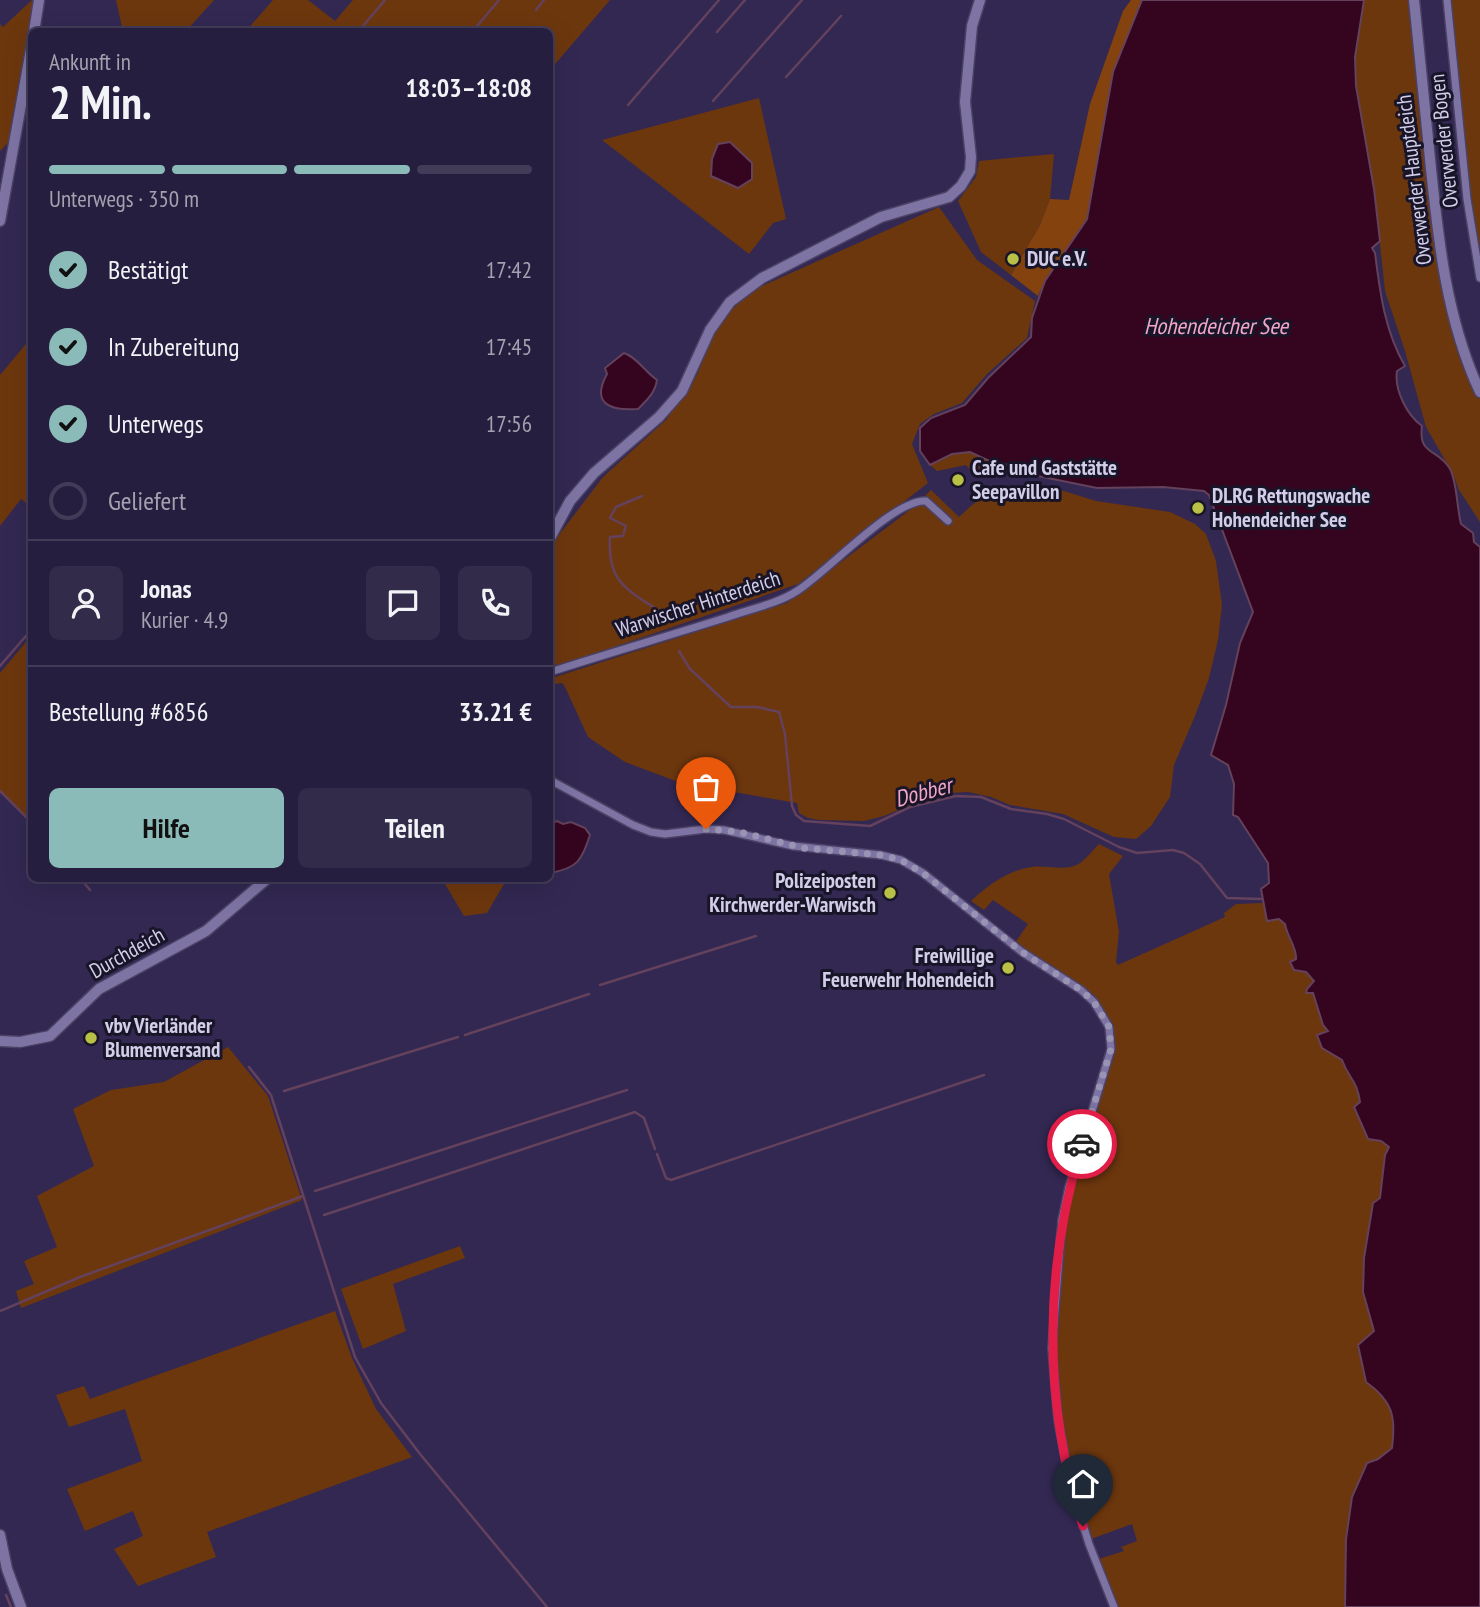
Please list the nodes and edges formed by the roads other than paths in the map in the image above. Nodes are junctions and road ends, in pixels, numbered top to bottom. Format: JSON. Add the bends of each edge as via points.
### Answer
{"nodes":[{"id":1,"x":39,"y":0,"type":"edge"},
{"id":2,"x":980,"y":0,"type":"edge"},
{"id":3,"x":1415,"y":0,"type":"edge"},
{"id":4,"x":1447,"y":0,"type":"edge"},
{"id":5,"x":35,"y":28,"type":"edge"},
{"id":6,"x":28,"y":66,"type":"edge"},
{"id":7,"x":0,"y":221,"type":"edge"},
{"id":8,"x":1480,"y":278,"type":"edge"},
{"id":9,"x":1480,"y":392,"type":"edge"},
{"id":10,"x":948,"y":521,"type":"dead end"},
{"id":11,"x":553,"y":533,"type":"edge"},
{"id":12,"x":553,"y":671,"type":"edge"},
{"id":13,"x":553,"y":782,"type":"edge"},
{"id":14,"x":263,"y":882,"type":"edge"},
{"id":15,"x":0,"y":1041,"type":"edge"},
{"id":16,"x":0,"y":1535,"type":"edge"},
{"id":17,"x":4,"y":1571,"type":"edge"},
{"id":18,"x":21,"y":1607,"type":"edge"},
{"id":19,"x":1114,"y":1607,"type":"edge"}],
"edges":[{"from":1,"to":5,"type":"street"},
{"from":2,"to":11,"type":"street","via":[[972,26],[965,102],[970,172],[961,186],[949,197],[881,217],[762,278],[730,302],[710,330],[682,391],[582,485]]},
{"from":3,"to":9,"type":"street","name":"Overwerder Hauptdeich","via":[[1442,260],[1454,319]]},
{"from":4,"to":8,"type":"street","name":"Overwerder Bogen"},
{"from":6,"to":7,"type":"street"},
{"from":10,"to":12,"type":"street","name":"Warwischer Hinterdeich","via":[[926,501],[916,501],[790,595]]},
{"from":13,"to":19,"type":"street","via":[[651,832],[720,829],[803,848],[901,860],[1094,1002],[1109,1027],[1111,1049],[1062,1220],[1052,1348],[1069,1478]]},
{"from":14,"to":15,"type":"street","name":"Durchdeich","via":[[206,931],[99,989],[50,1037]]},
{"from":16,"to":17,"type":"street"},
{"from":17,"to":18,"type":"street"}]}
